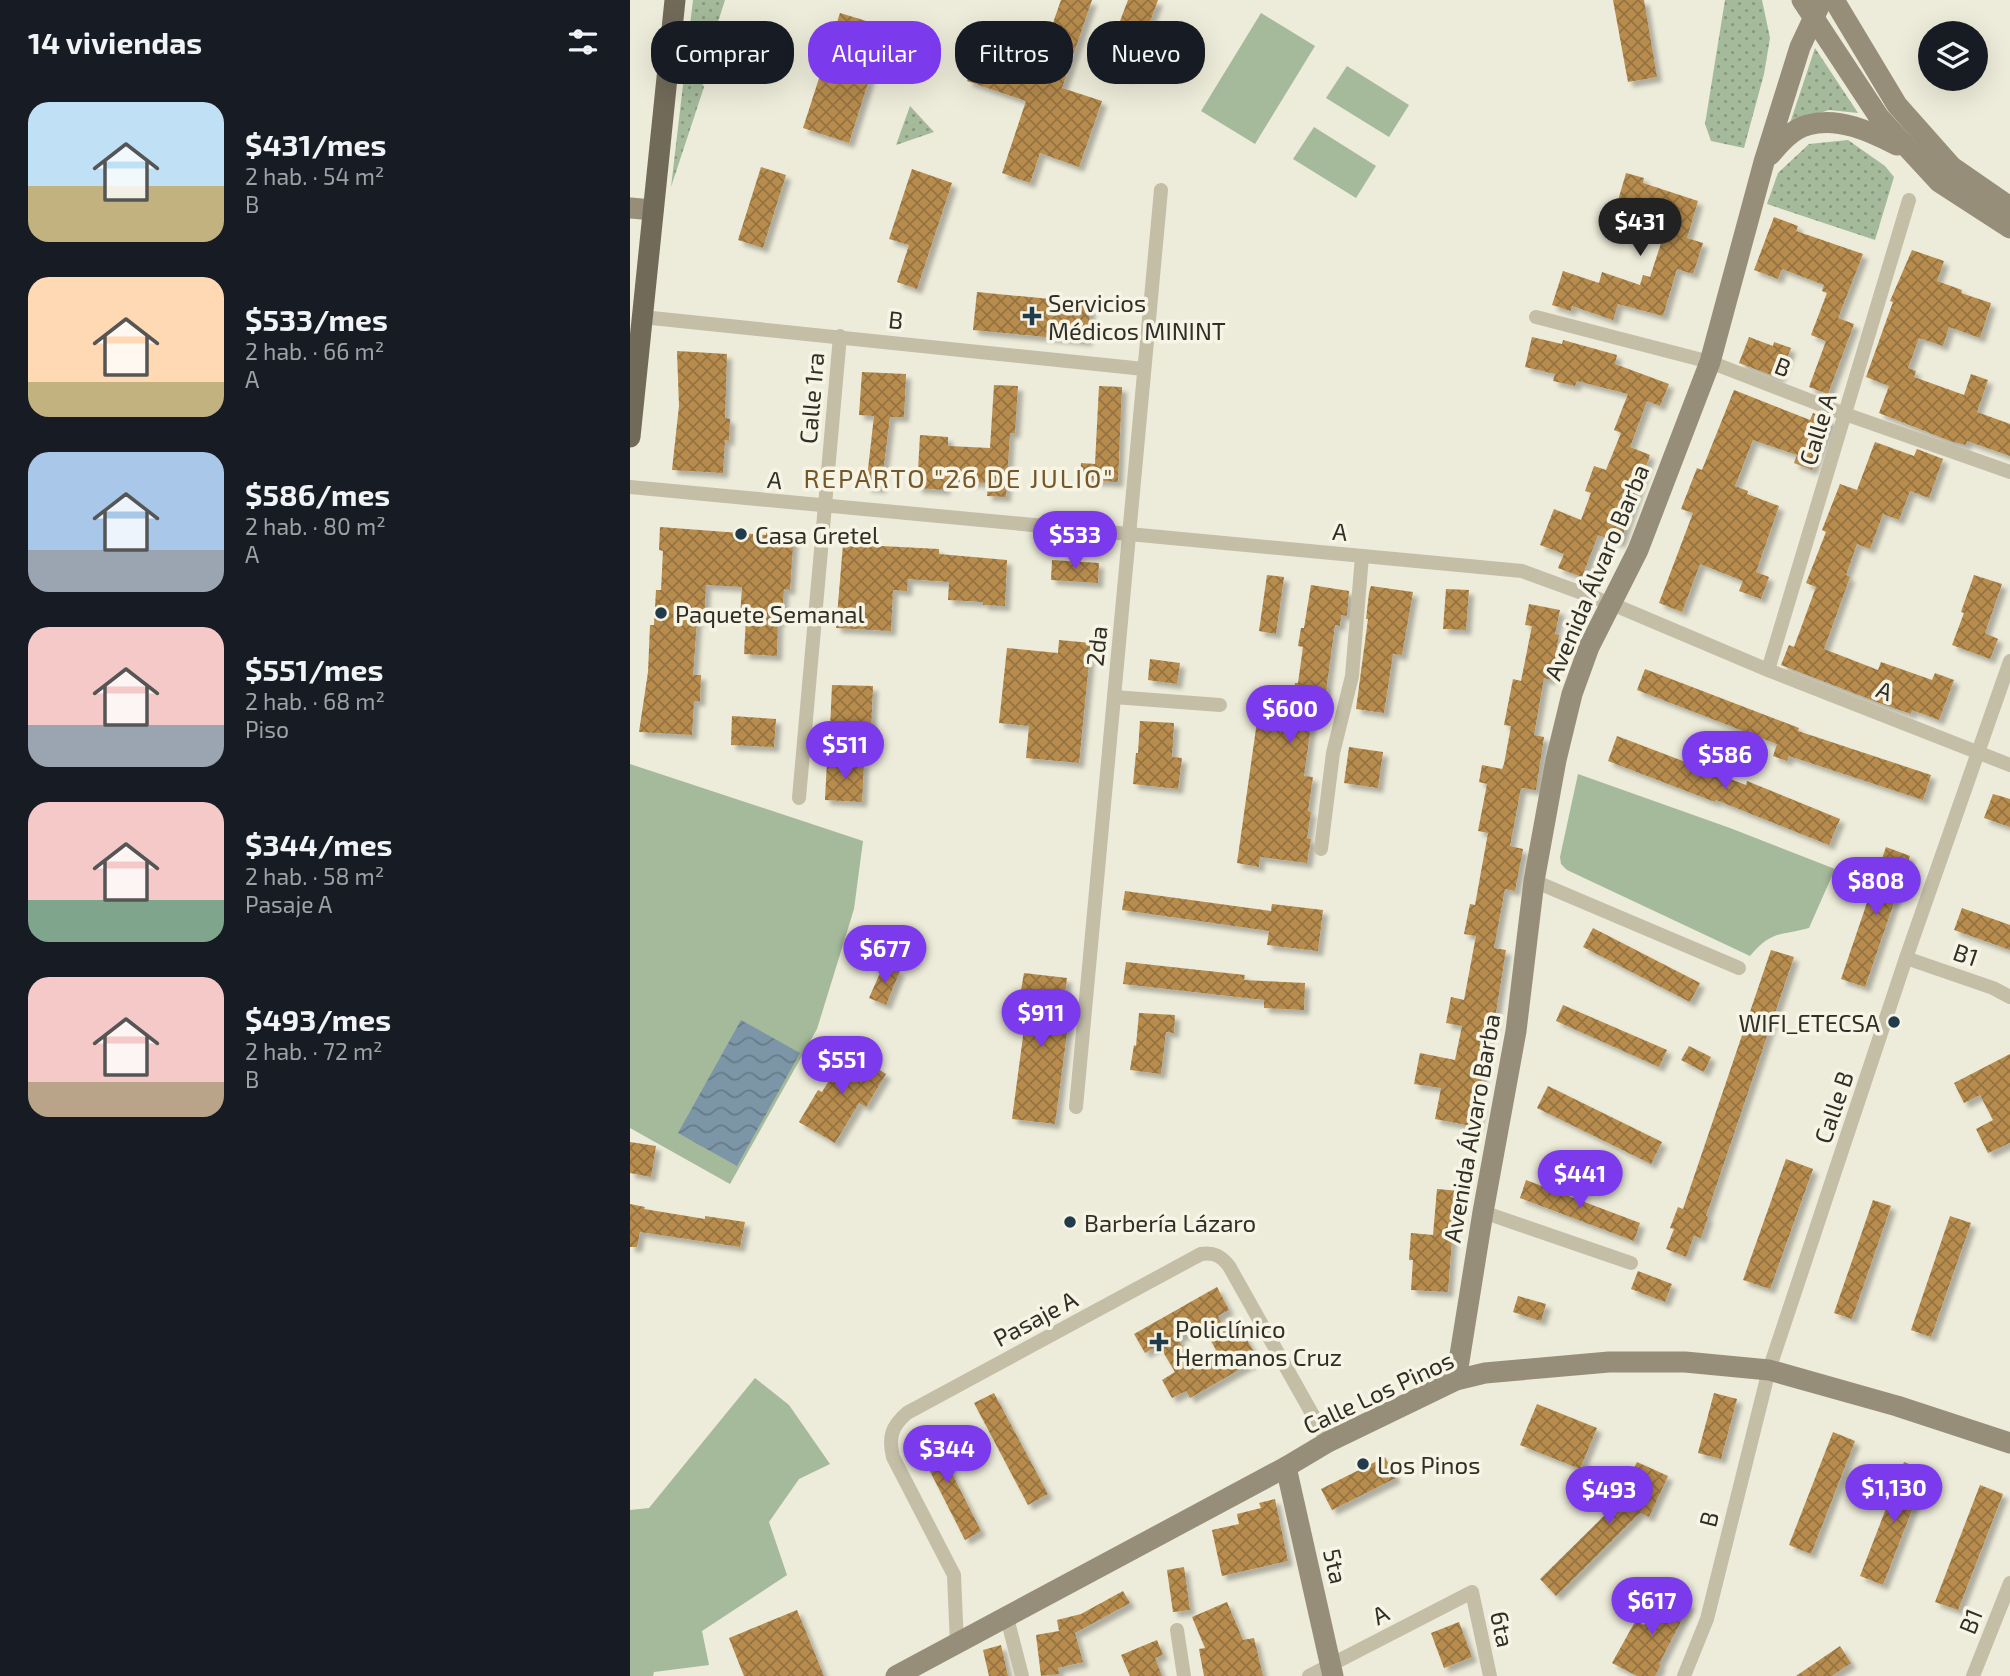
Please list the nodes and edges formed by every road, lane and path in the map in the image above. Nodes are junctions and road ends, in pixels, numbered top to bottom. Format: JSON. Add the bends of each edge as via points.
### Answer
{"nodes":[{"id":1,"x":675,"y":0,"type":"edge"},
{"id":2,"x":1802,"y":0,"type":"edge"},
{"id":3,"x":1834,"y":0,"type":"edge"},
{"id":4,"x":1818,"y":9,"type":"edge"},
{"id":5,"x":1800,"y":47,"type":"junction"},
{"id":6,"x":1913,"y":154,"type":"junction"},
{"id":7,"x":1764,"y":162,"type":"junction"},
{"id":8,"x":1161,"y":190,"type":"dead end"},
{"id":9,"x":1909,"y":200,"type":"dead end"},
{"id":10,"x":2010,"y":207,"type":"edge"},
{"id":11,"x":630,"y":208,"type":"edge"},
{"id":12,"x":653,"y":210,"type":"junction"},
{"id":13,"x":2010,"y":228,"type":"edge"},
{"id":14,"x":642,"y":317,"type":"junction"},
{"id":15,"x":1536,"y":317,"type":"dead end"},
{"id":16,"x":839,"y":336,"type":"junction"},
{"id":17,"x":1710,"y":362,"type":"junction"},
{"id":18,"x":1144,"y":369,"type":"junction"},
{"id":19,"x":1845,"y":414,"type":"junction"},
{"id":20,"x":630,"y":436,"type":"edge"},
{"id":21,"x":2010,"y":472,"type":"edge"},
{"id":22,"x":630,"y":487,"type":"edge"},
{"id":23,"x":824,"y":506,"type":"junction"},
{"id":24,"x":1129,"y":534,"type":"junction"},
{"id":25,"x":1362,"y":556,"type":"junction"},
{"id":26,"x":1612,"y":604,"type":"junction"},
{"id":27,"x":2010,"y":661,"type":"edge"},
{"id":28,"x":1768,"y":670,"type":"junction"},
{"id":29,"x":1114,"y":697,"type":"junction"},
{"id":30,"x":1220,"y":705,"type":"dead end"},
{"id":31,"x":1978,"y":753,"type":"junction"},
{"id":32,"x":2010,"y":765,"type":"edge"},
{"id":33,"x":799,"y":798,"type":"dead end"},
{"id":34,"x":1321,"y":849,"type":"dead end"},
{"id":35,"x":1534,"y":881,"type":"junction"},
{"id":36,"x":1906,"y":958,"type":"junction"},
{"id":37,"x":1739,"y":968,"type":"dead end"},
{"id":38,"x":2010,"y":997,"type":"edge"},
{"id":39,"x":1076,"y":1107,"type":"dead end"},
{"id":40,"x":1483,"y":1212,"type":"junction"},
{"id":41,"x":1631,"y":1263,"type":"dead end"},
{"id":42,"x":1769,"y":1370,"type":"junction"},
{"id":43,"x":1456,"y":1380,"type":"junction"},
{"id":44,"x":1328,"y":1442,"type":"junction"},
{"id":45,"x":2010,"y":1443,"type":"edge"},
{"id":46,"x":1286,"y":1467,"type":"junction"},
{"id":47,"x":2010,"y":1583,"type":"edge"},
{"id":48,"x":1472,"y":1592,"type":"joint"},
{"id":49,"x":1007,"y":1618,"type":"junction"},
{"id":50,"x":1177,"y":1630,"type":"dead end"},
{"id":51,"x":957,"y":1645,"type":"junction"},
{"id":52,"x":1332,"y":1670,"type":"edge"},
{"id":53,"x":896,"y":1676,"type":"edge"},
{"id":54,"x":1022,"y":1676,"type":"edge"},
{"id":55,"x":1184,"y":1676,"type":"edge"},
{"id":56,"x":1309,"y":1676,"type":"edge"},
{"id":57,"x":1490,"y":1676,"type":"edge"},
{"id":58,"x":1684,"y":1676,"type":"edge"},
{"id":59,"x":1973,"y":1676,"type":"edge"}],
"edges":[{"from":1,"to":12,"type":"main road"},
{"from":2,"to":4,"type":"street"},
{"from":2,"to":5,"type":"street","name":"Avenida Álvaro Barba"},
{"from":3,"to":10,"type":"street","via":[[1897,105],[1952,167]]},
{"from":4,"to":5,"type":"street","name":"Avenida Álvaro Barba"},
{"from":4,"to":6,"type":"street","via":[[1879,117]]},
{"from":5,"to":7,"type":"street","name":"Avenida Álvaro Barba"},
{"from":6,"to":7,"type":"street","via":[[1844,123],[1808,125],[1785,138]]},
{"from":6,"to":13,"type":"street","via":[[1939,182]]},
{"from":7,"to":17,"type":"street","name":"Avenida Álvaro Barba"},
{"from":8,"to":18,"type":"street","name":"2da"},
{"from":9,"to":19,"type":"street","name":"Calle A"},
{"from":11,"to":12,"type":"street"},
{"from":12,"to":14,"type":"main road"},
{"from":14,"to":16,"type":"street","name":"B"},
{"from":14,"to":20,"type":"main road"},
{"from":15,"to":17,"type":"street","name":"B"},
{"from":16,"to":18,"type":"street","name":"B"},
{"from":16,"to":23,"type":"street","name":"Calle 1ra"},
{"from":17,"to":19,"type":"street","name":"B"},
{"from":17,"to":26,"type":"street","name":"Avenida Álvaro Barba","via":[[1638,550]]},
{"from":18,"to":24,"type":"street","name":"2da"},
{"from":19,"to":21,"type":"street","name":"B"},
{"from":19,"to":28,"type":"street","name":"Calle A"},
{"from":22,"to":23,"type":"street","name":"A"},
{"from":23,"to":24,"type":"street","name":"A"},
{"from":23,"to":33,"type":"street","name":"Calle 1ra"},
{"from":24,"to":25,"type":"street","name":"A"},
{"from":24,"to":29,"type":"street","name":"2da"},
{"from":25,"to":26,"type":"street","name":"A","via":[[1522,571]]},
{"from":25,"to":34,"type":"street","via":[[1352,676],[1333,753]]},
{"from":26,"to":28,"type":"street","name":"A"},
{"from":26,"to":35,"type":"street","name":"Avenida Álvaro Barba","via":[[1572,694]]},
{"from":27,"to":31,"type":"street","name":"Calle B"},
{"from":28,"to":31,"type":"street","name":"A"},
{"from":29,"to":30,"type":"street"},
{"from":29,"to":39,"type":"street","name":"2da"},
{"from":31,"to":32,"type":"street","name":"A"},
{"from":31,"to":36,"type":"street","name":"Calle B"},
{"from":35,"to":37,"type":"street"},
{"from":35,"to":40,"type":"street","name":"Avenida Álvaro Barba","via":[[1516,1031]]},
{"from":36,"to":38,"type":"street","name":"B1"},
{"from":36,"to":42,"type":"street","name":"Calle B"},
{"from":40,"to":41,"type":"street"},
{"from":40,"to":43,"type":"street","name":"Avenida Álvaro Barba"},
{"from":42,"to":43,"type":"street","name":"Calle Los Pinos","via":[[1685,1362],[1609,1362],[1485,1373]]},
{"from":42,"to":45,"type":"street","name":"Calle Los Pinos"},
{"from":42,"to":58,"type":"street","name":"B","via":[[1707,1619]]},
{"from":43,"to":44,"type":"street","name":"Calle Los Pinos"},
{"from":44,"to":46,"type":"street","name":"Calle Los Pinos"},
{"from":44,"to":51,"type":"street","name":"Pasaje A","via":[[1229,1266],[1209,1252],[907,1413],[897,1421],[890,1445],[954,1575]]},
{"from":46,"to":49,"type":"street","name":"Calle Los Pinos"},
{"from":46,"to":52,"type":"street","name":"5ta"},
{"from":47,"to":59,"type":"street","name":"B1"},
{"from":48,"to":52,"type":"street","name":"A"},
{"from":48,"to":57,"type":"street","name":"6ta"},
{"from":49,"to":51,"type":"street","name":"Calle Los Pinos"},
{"from":49,"to":54,"type":"street"},
{"from":50,"to":55,"type":"street"},
{"from":51,"to":53,"type":"street","name":"Calle Los Pinos"},
{"from":52,"to":56,"type":"street","name":"A"}]}
